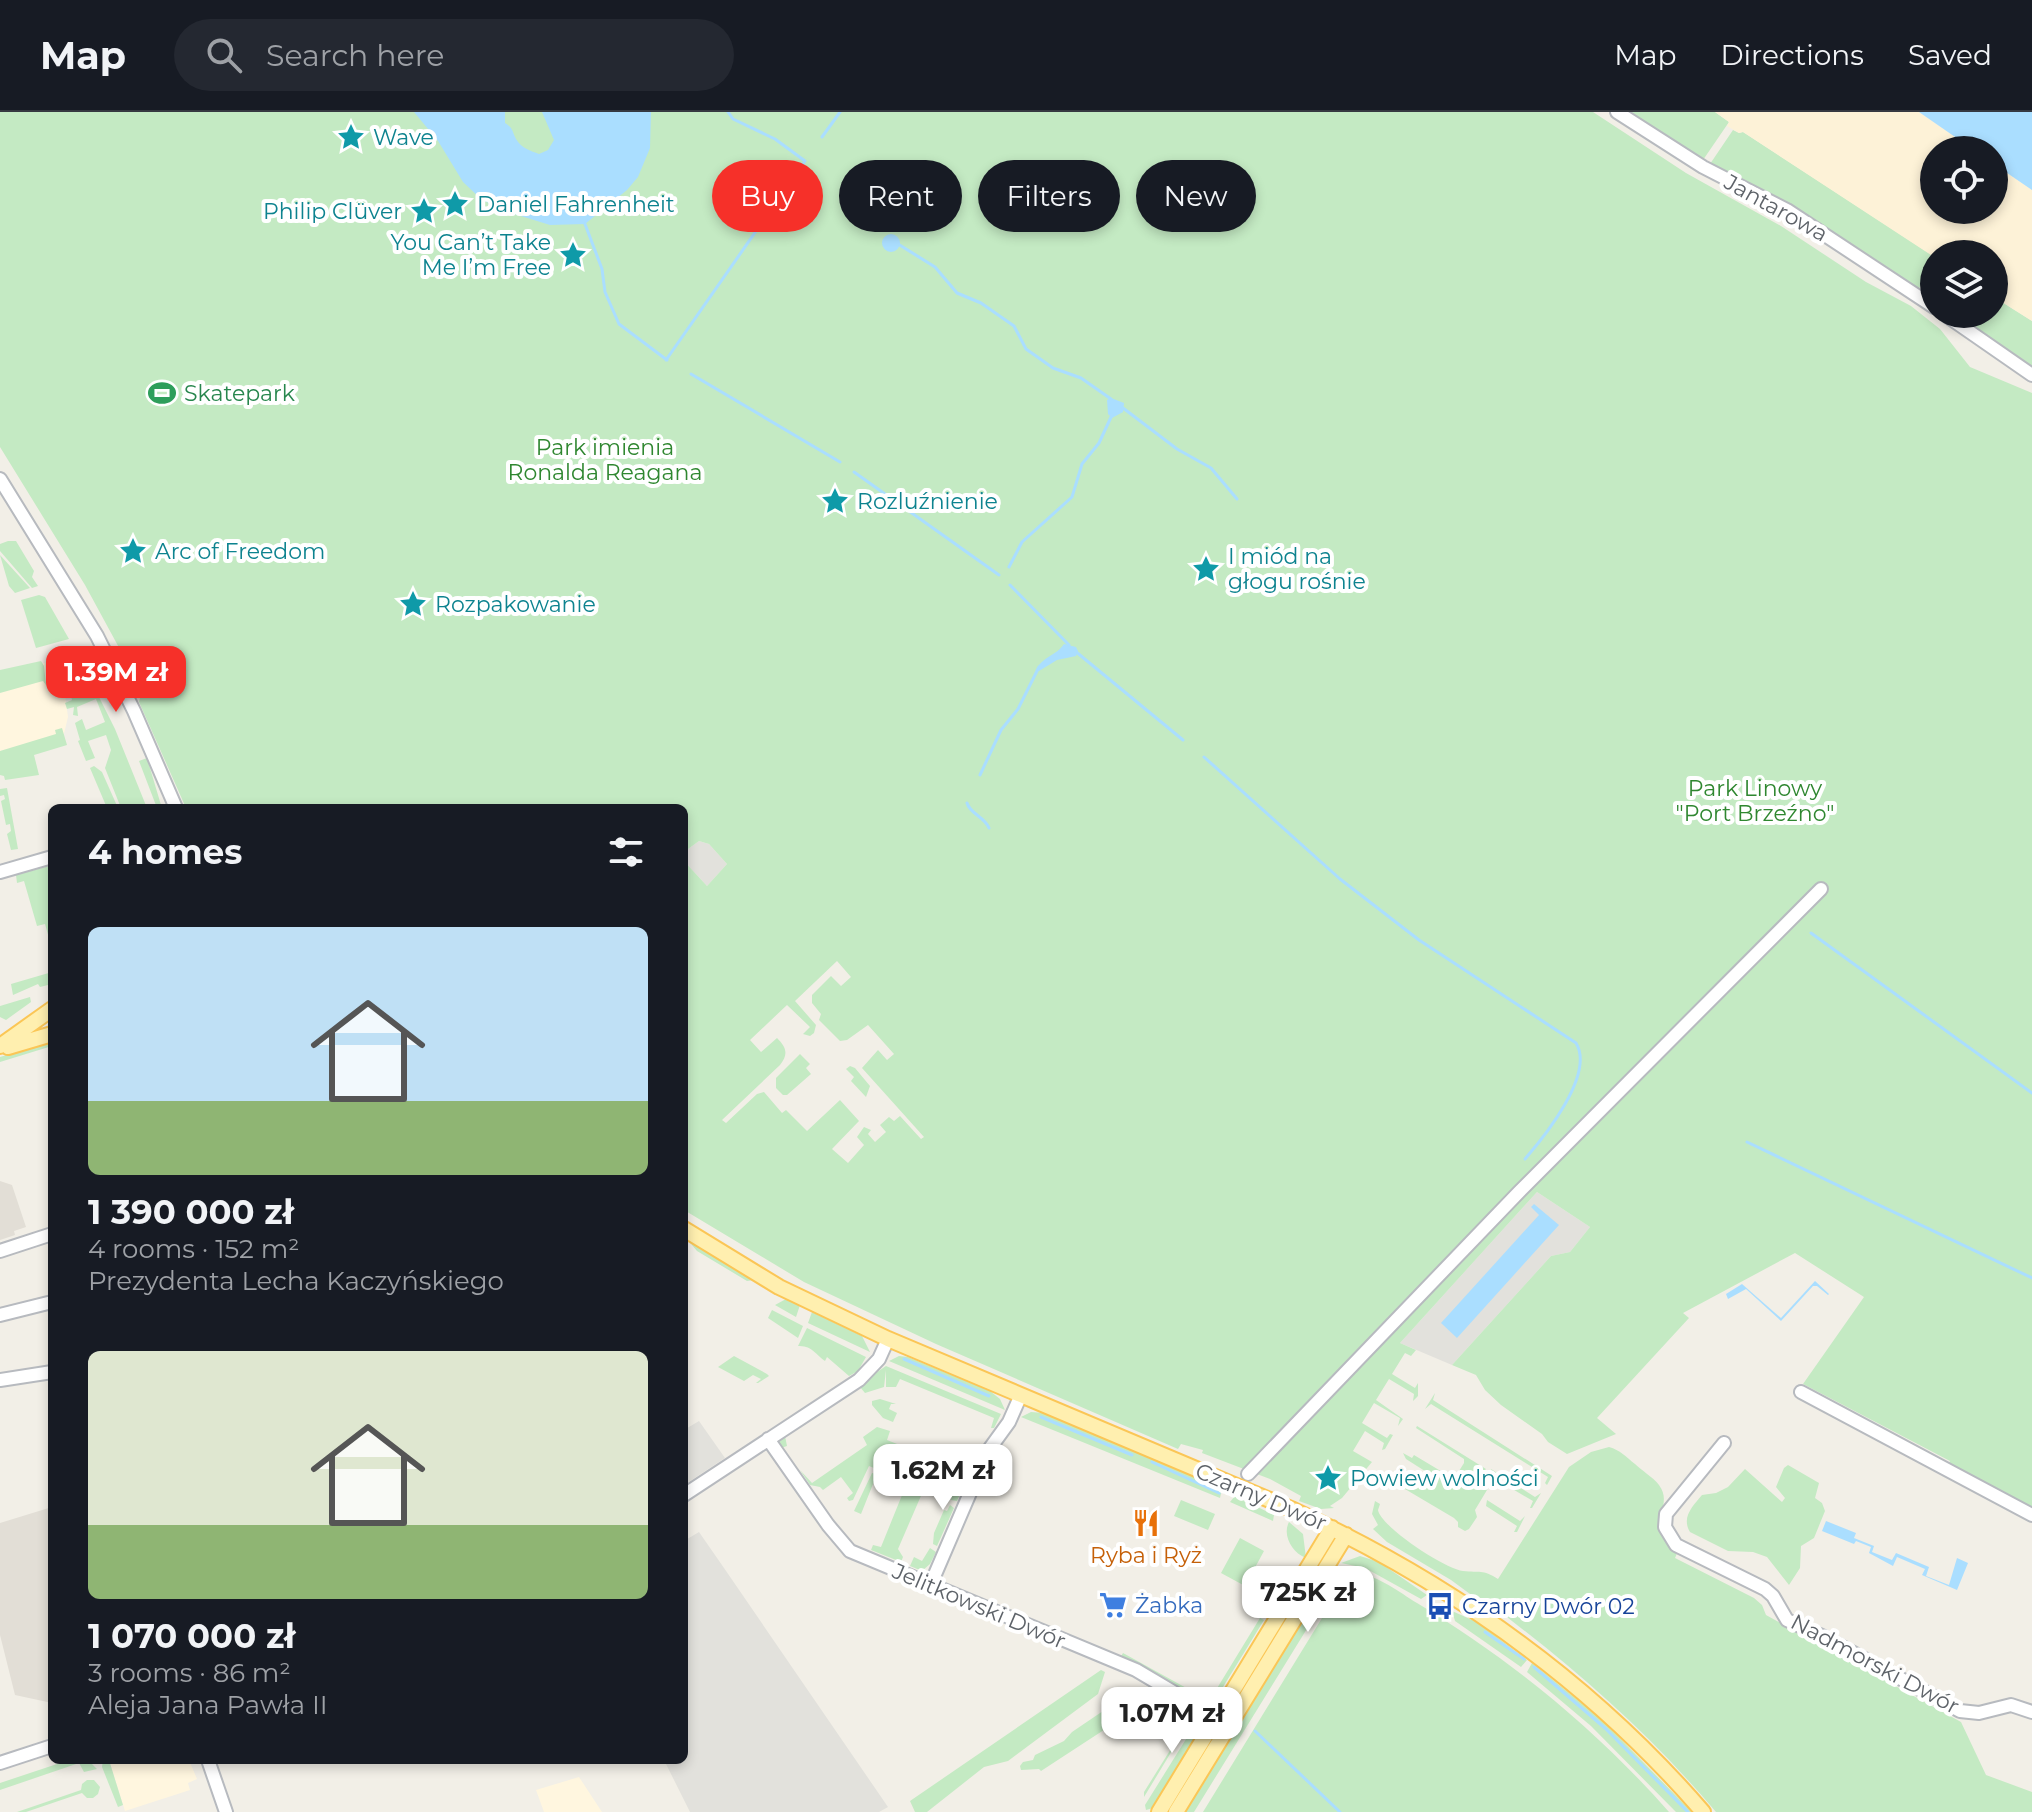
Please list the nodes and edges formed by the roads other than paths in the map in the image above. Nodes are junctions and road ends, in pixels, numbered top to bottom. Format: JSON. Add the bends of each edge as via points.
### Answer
{"nodes":[{"id":1,"x":1617,"y":112,"type":"edge"},
{"id":2,"x":1920,"y":298,"type":"edge"},
{"id":3,"x":1964,"y":328,"type":"edge"},
{"id":4,"x":2032,"y":375,"type":"edge"},
{"id":5,"x":0,"y":479,"type":"edge"},
{"id":6,"x":174,"y":804,"type":"edge"},
{"id":7,"x":48,"y":858,"type":"edge"},
{"id":8,"x":0,"y":872,"type":"edge"},
{"id":9,"x":1821,"y":889,"type":"dead end"},
{"id":10,"x":48,"y":1012,"type":"edge"},
{"id":11,"x":48,"y":1035,"type":"edge"},
{"id":12,"x":0,"y":1048,"type":"edge"},
{"id":13,"x":688,"y":1231,"type":"edge"},
{"id":14,"x":48,"y":1235,"type":"edge"},
{"id":15,"x":0,"y":1251,"type":"edge"},
{"id":16,"x":48,"y":1303,"type":"edge"},
{"id":17,"x":0,"y":1315,"type":"edge"},
{"id":18,"x":888,"y":1339,"type":"junction"},
{"id":19,"x":48,"y":1373,"type":"edge"},
{"id":20,"x":0,"y":1380,"type":"edge"},
{"id":21,"x":1801,"y":1392,"type":"dead end"},
{"id":22,"x":1020,"y":1397,"type":"junction"},
{"id":23,"x":768,"y":1439,"type":"junction"},
{"id":24,"x":1724,"y":1443,"type":"dead end"},
{"id":25,"x":1248,"y":1474,"type":"dead end"},
{"id":26,"x":688,"y":1492,"type":"edge"},
{"id":27,"x":2032,"y":1515,"type":"edge"},
{"id":28,"x":1332,"y":1528,"type":"junction"},
{"id":29,"x":1346,"y":1535,"type":"junction"},
{"id":30,"x":1372,"y":1549,"type":"junction"},
{"id":31,"x":1328,"y":1564,"type":"junction"},
{"id":32,"x":930,"y":1586,"type":"junction"},
{"id":33,"x":2032,"y":1712,"type":"edge"},
{"id":34,"x":1217,"y":1718,"type":"junction"},
{"id":35,"x":1226,"y":1731,"type":"junction"},
{"id":36,"x":48,"y":1747,"type":"edge"},
{"id":37,"x":0,"y":1763,"type":"edge"},
{"id":38,"x":209,"y":1764,"type":"edge"},
{"id":39,"x":226,"y":1812,"type":"edge"},
{"id":40,"x":1159,"y":1812,"type":"edge"},
{"id":41,"x":1176,"y":1812,"type":"edge"},
{"id":42,"x":1703,"y":1812,"type":"edge"}],
"edges":[{"from":1,"to":2,"type":"street","name":"Jantarowa","via":[[1703,167],[1787,210]]},
{"from":3,"to":4,"type":"street"},
{"from":5,"to":6,"type":"street","via":[[97,636]]},
{"from":7,"to":8,"type":"street"},
{"from":9,"to":25,"type":"street"},
{"from":10,"to":12,"type":"main road"},
{"from":11,"to":12,"type":"main road"},
{"from":13,"to":18,"type":"main road","name":"Czarny Dwór","via":[[779,1287]]},
{"from":14,"to":15,"type":"street"},
{"from":16,"to":17,"type":"street"},
{"from":18,"to":22,"type":"main road","name":"Czarny Dwór"},
{"from":18,"to":23,"type":"street","via":[[879,1359],[859,1380]]},
{"from":19,"to":20,"type":"street"},
{"from":21,"to":27,"type":"street"},
{"from":22,"to":28,"type":"main road","name":"Czarny Dwór"},
{"from":22,"to":32,"type":"street","via":[[988,1451]]},
{"from":23,"to":26,"type":"street"},
{"from":23,"to":32,"type":"street","name":"Jelitkowski Dwór","via":[[841,1543]]},
{"from":24,"to":33,"type":"street","name":"Nadmorski Dwór","via":[[1666,1514],[1665,1527],[1676,1545],[1765,1589],[1787,1620],[1960,1711],[1979,1713],[2011,1705]]},
{"from":28,"to":29,"type":"main road","name":"Czarny Dwór"},
{"from":28,"to":34,"type":"main road"},
{"from":29,"to":30,"type":"main road","name":"Czarny Dwór"},
{"from":29,"to":31,"type":"main road"},
{"from":30,"to":31,"type":"main road","via":[[1343,1554]]},
{"from":30,"to":42,"type":"main road","name":"Czarny Dwór","via":[[1453,1596],[1535,1654],[1626,1732]]},
{"from":31,"to":35,"type":"main road"},
{"from":32,"to":34,"type":"street","name":"Jelitkowski Dwór","via":[[1136,1670]]},
{"from":34,"to":35,"type":"street","name":"Jelitkowski Dwór"},
{"from":34,"to":40,"type":"main road"},
{"from":35,"to":41,"type":"main road"},
{"from":36,"to":37,"type":"street"},
{"from":38,"to":39,"type":"street"}]}
